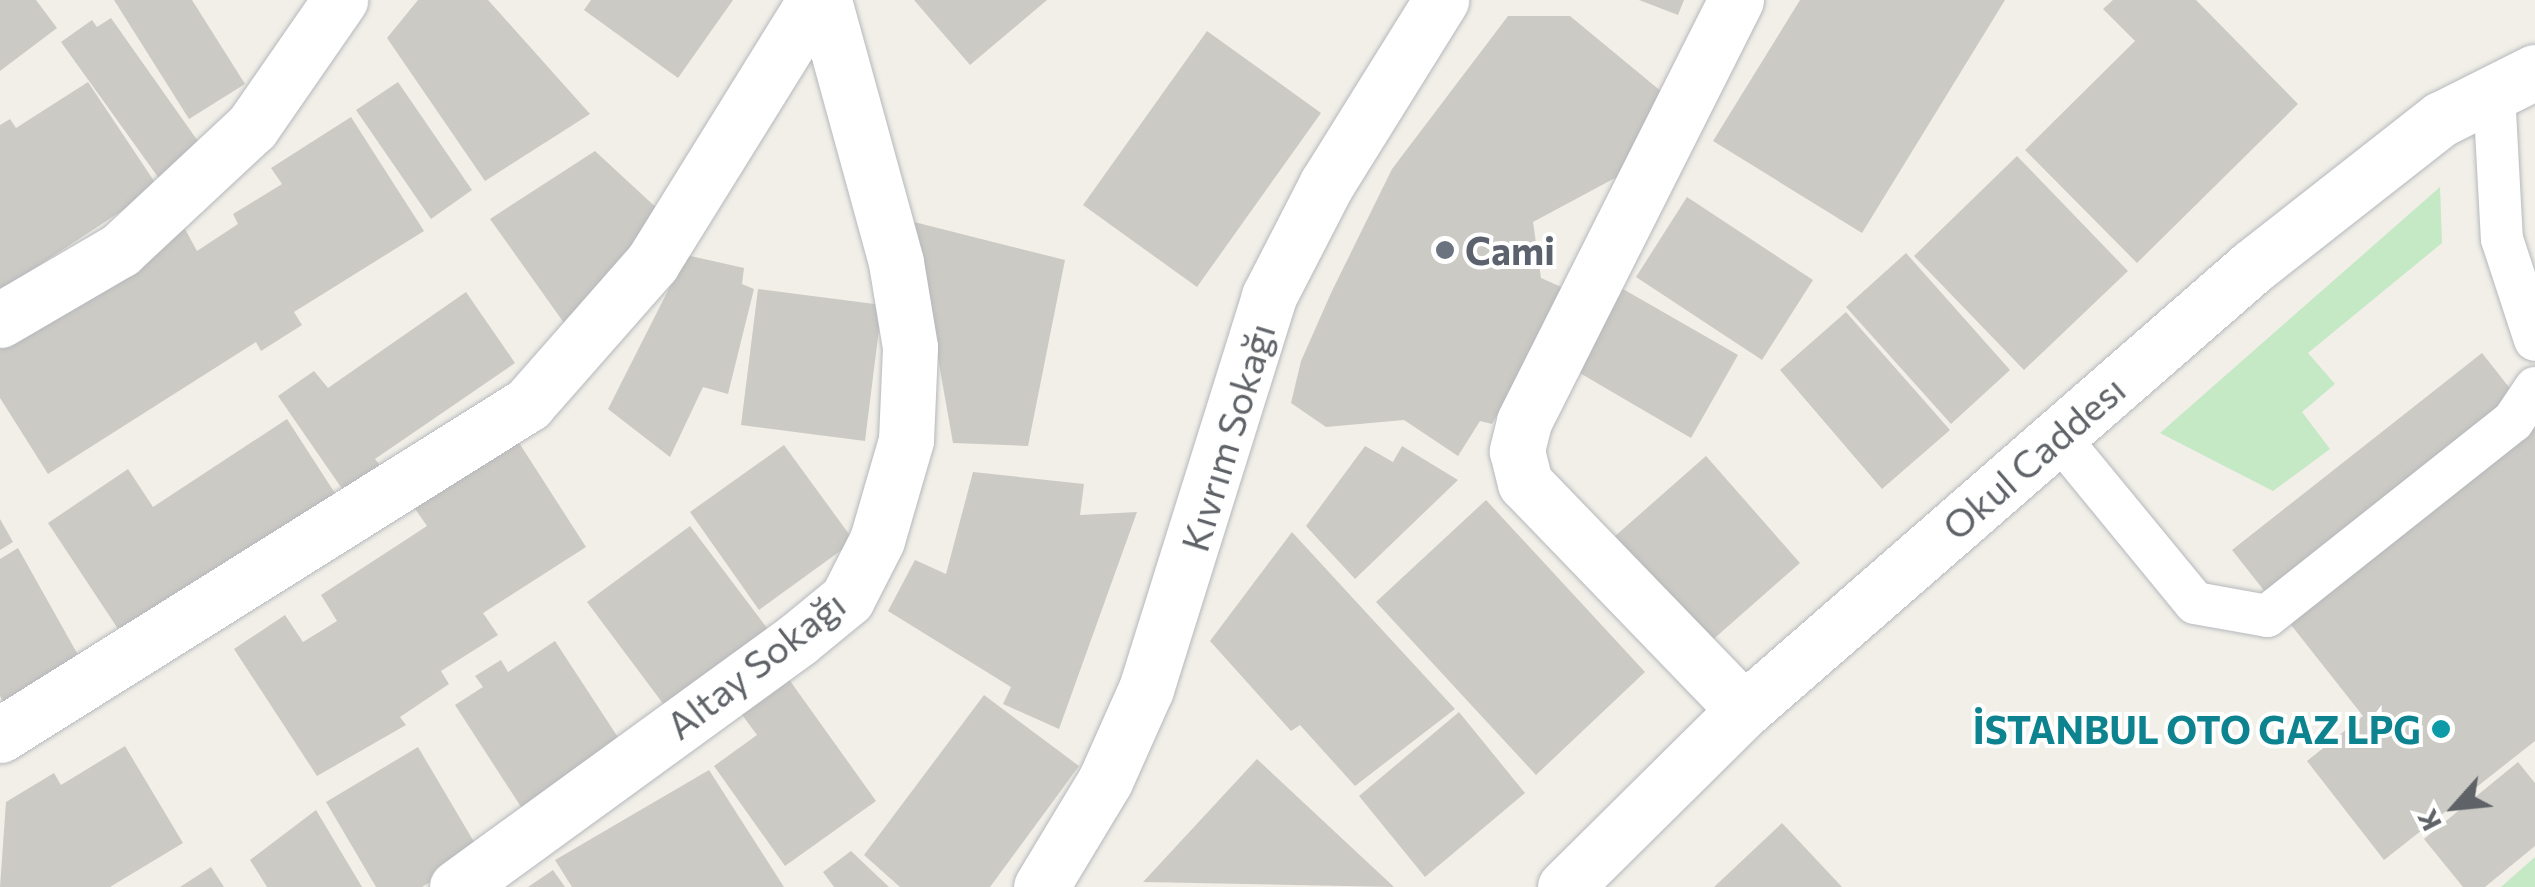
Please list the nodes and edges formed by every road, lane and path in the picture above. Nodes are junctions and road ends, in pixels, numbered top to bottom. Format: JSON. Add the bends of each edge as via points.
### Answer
{"nodes":[{"id":1,"x":340,"y":0,"type":"edge"},
{"id":2,"x":815,"y":0,"type":"edge"},
{"id":3,"x":824,"y":0,"type":"edge"},
{"id":4,"x":1441,"y":0,"type":"edge"},
{"id":5,"x":1736,"y":0,"type":"edge"},
{"id":6,"x":2514,"y":82,"type":"edge"},
{"id":7,"x":0,"y":320,"type":"edge"},
{"id":8,"x":2535,"y":340,"type":"edge"},
{"id":9,"x":2535,"y":388,"type":"edge"},
{"id":10,"x":2057,"y":435,"type":"junction"},
{"id":11,"x":1744,"y":710,"type":"junction"},
{"id":12,"x":0,"y":735,"type":"edge"},
{"id":13,"x":456,"y":887,"type":"edge"},
{"id":14,"x":1041,"y":887,"type":"edge"},
{"id":15,"x":1564,"y":887,"type":"edge"}],
"edges":[{"from":1,"to":7,"type":"street","via":[[252,127],[120,250]]},
{"from":2,"to":12,"type":"street","via":[[652,263],[528,404]]},
{"from":3,"to":13,"type":"street","name":"Altay Sokağı","via":[[896,262],[910,346],[906,440],[878,540],[847,599],[822,620]]},
{"from":4,"to":14,"type":"street","name":"Kıvrım Sokağı","via":[[1326,185],[1269,296],[1146,689],[1105,782]]},
{"from":5,"to":11,"type":"street","via":[[1524,422],[1517,451],[1525,483]]},
{"from":6,"to":8,"type":"lane","via":[[2502,239]]},
{"from":6,"to":10,"type":"street","name":"Okul Caddesı","via":[[2394,152]]},
{"from":9,"to":10,"type":"lane","via":[[2513,421],[2267,616],[2195,603]]},
{"from":10,"to":11,"type":"street","name":"Okul Caddesı"},
{"from":11,"to":15,"type":"street","name":"Okul Caddesı"}]}
